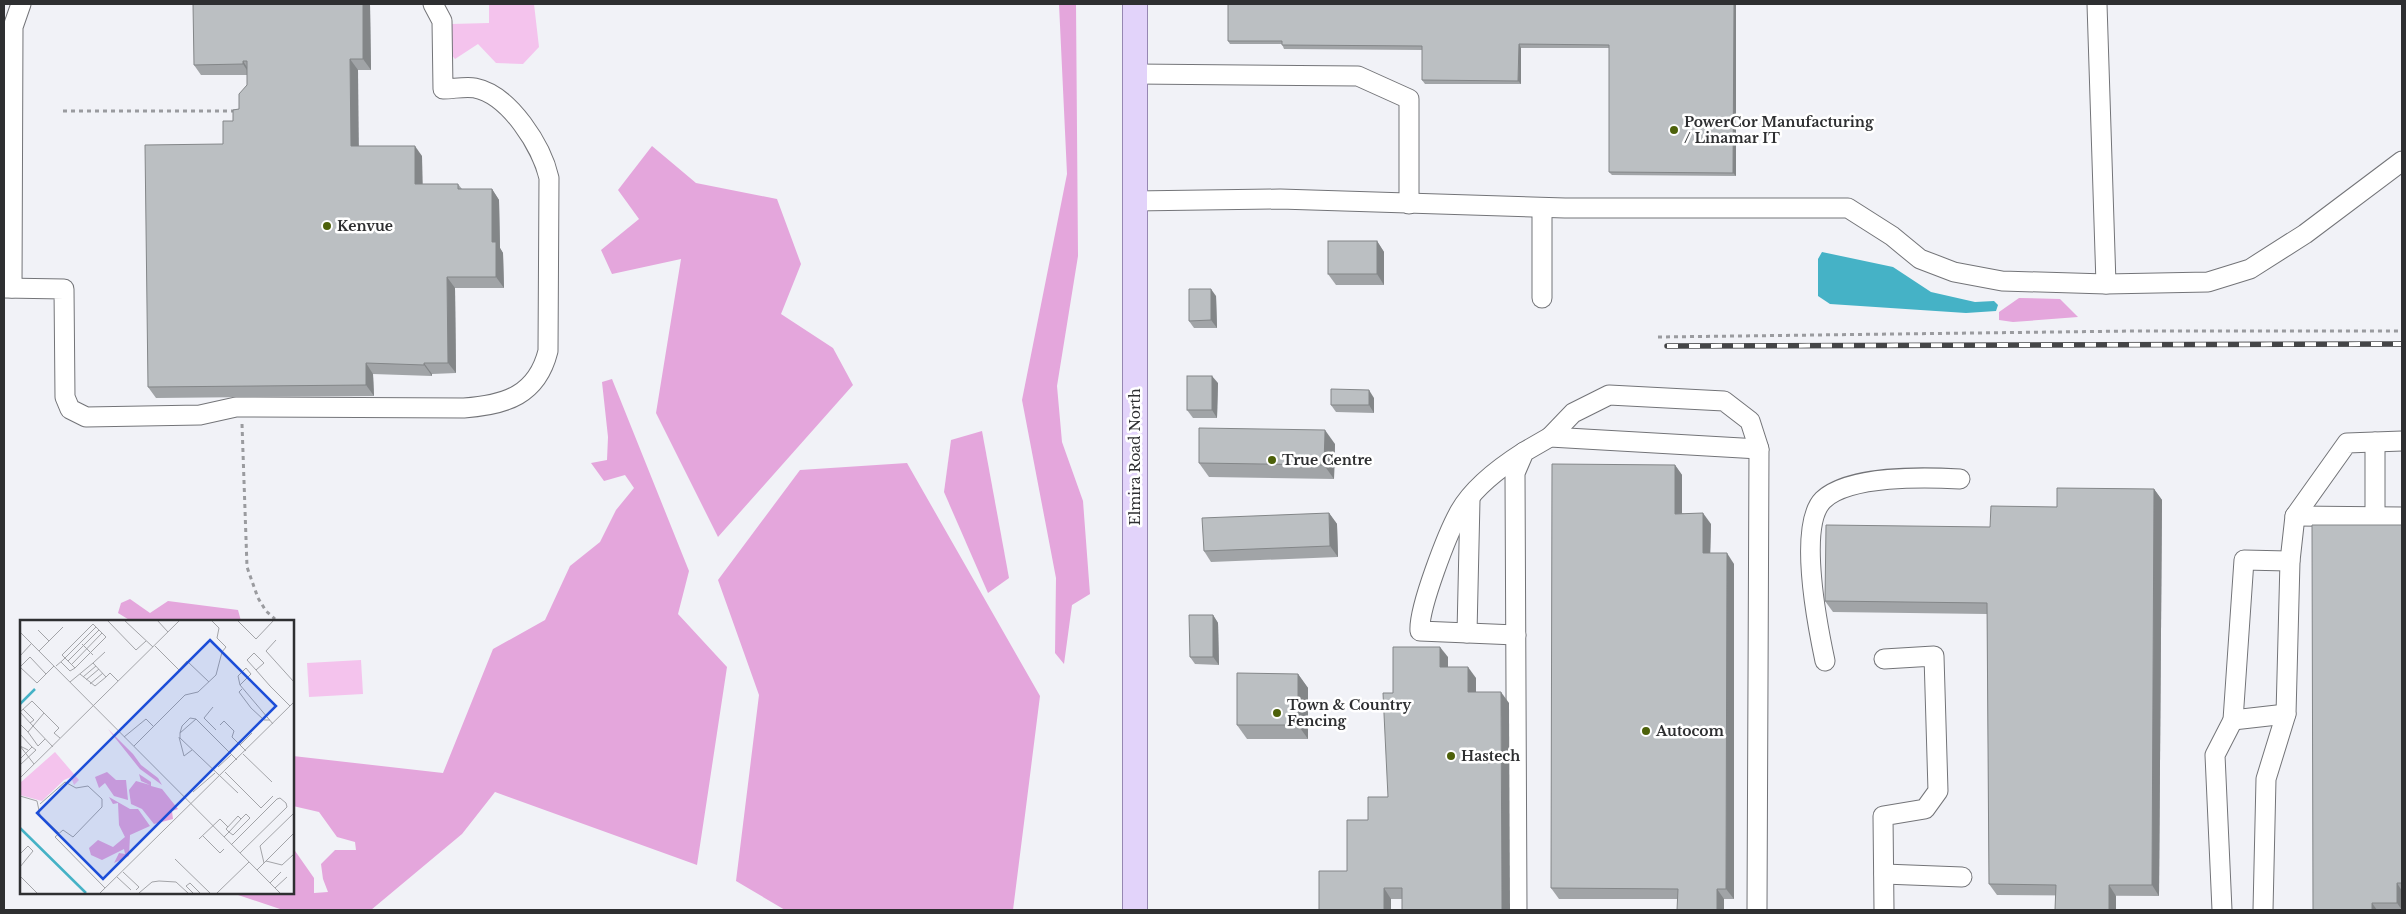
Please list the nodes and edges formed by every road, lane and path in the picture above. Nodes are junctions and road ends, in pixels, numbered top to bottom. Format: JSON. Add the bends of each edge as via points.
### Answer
{"nodes":[{"id":1,"x":22,"y":4,"type":"edge"},
{"id":2,"x":433,"y":4,"type":"edge"},
{"id":3,"x":1135,"y":4,"type":"edge"},
{"id":4,"x":2098,"y":4,"type":"edge"},
{"id":5,"x":1135,"y":74,"type":"junction"},
{"id":6,"x":237,"y":111,"type":"edge"},
{"id":7,"x":63,"y":112,"type":"dead end"},
{"id":8,"x":2402,"y":161,"type":"edge"},
{"id":9,"x":1134,"y":201,"type":"junction"},
{"id":10,"x":1409,"y":204,"type":"junction"},
{"id":11,"x":1542,"y":208,"type":"junction"},
{"id":12,"x":2106,"y":284,"type":"junction"},
{"id":13,"x":8,"y":288,"type":"edge"},
{"id":14,"x":1542,"y":298,"type":"dead end"},
{"id":15,"x":2402,"y":331,"type":"edge"},
{"id":16,"x":1658,"y":337,"type":"dead end"},
{"id":17,"x":242,"y":408,"type":"junction"},
{"id":18,"x":1550,"y":437,"type":"junction"},
{"id":19,"x":2402,"y":441,"type":"edge"},
{"id":20,"x":2375,"y":442,"type":"junction"},
{"id":21,"x":1759,"y":449,"type":"junction"},
{"id":22,"x":1524,"y":452,"type":"junction"},
{"id":23,"x":1960,"y":479,"type":"dead end"},
{"id":24,"x":1470,"y":500,"type":"junction"},
{"id":25,"x":2295,"y":516,"type":"junction"},
{"id":26,"x":2375,"y":517,"type":"junction"},
{"id":27,"x":2402,"y":517,"type":"edge"},
{"id":28,"x":2290,"y":561,"type":"junction"},
{"id":29,"x":275,"y":619,"type":"dead end"},
{"id":30,"x":1467,"y":633,"type":"junction"},
{"id":31,"x":1516,"y":635,"type":"junction"},
{"id":32,"x":1884,"y":659,"type":"dead end"},
{"id":33,"x":1825,"y":661,"type":"dead end"},
{"id":34,"x":2286,"y":714,"type":"junction"},
{"id":35,"x":2233,"y":720,"type":"junction"},
{"id":36,"x":1884,"y":874,"type":"junction"},
{"id":37,"x":1962,"y":877,"type":"dead end"},
{"id":38,"x":1135,"y":910,"type":"edge"},
{"id":39,"x":1518,"y":910,"type":"edge"},
{"id":40,"x":1757,"y":910,"type":"edge"},
{"id":41,"x":1884,"y":910,"type":"edge"},
{"id":42,"x":2222,"y":910,"type":"edge"},
{"id":43,"x":2264,"y":910,"type":"edge"}],
"edges":[{"from":1,"to":13,"type":"lane","via":[[13,27]]},
{"from":2,"to":17,"type":"lane","via":[[442,21],[444,89],[475,88],[493,96],[524,127],[545,161],[549,178],[548,341],[544,367],[537,378],[516,396],[489,406]]},
{"from":3,"to":5,"type":"main road","name":"Elmira Road North"},
{"from":4,"to":12,"type":"lane"},
{"from":5,"to":9,"type":"main road","name":"Elmira Road North"},
{"from":5,"to":10,"type":"lane","via":[[1358,76],[1409,99]]},
{"from":6,"to":7,"type":"path"},
{"from":8,"to":12,"type":"lane","via":[[2305,234],[2250,269],[2208,282]]},
{"from":9,"to":10,"type":"lane","via":[[1280,199]]},
{"from":9,"to":38,"type":"main road","name":"Elmira Road North"},
{"from":10,"to":11,"type":"lane"},
{"from":11,"to":12,"type":"lane","via":[[1848,208],[1892,236],[1920,259],[1954,272],[2002,281]]},
{"from":11,"to":14,"type":"lane"},
{"from":13,"to":17,"type":"lane","via":[[64,289],[65,397],[70,409],[79,414],[86,417],[200,415]]},
{"from":15,"to":16,"type":"path"},
{"from":17,"to":29,"type":"path","via":[[246,568],[258,598]]},
{"from":18,"to":21,"type":"lane"},
{"from":18,"to":21,"type":"lane","via":[[1573,413],[1609,395],[1724,401],[1750,420]]},
{"from":18,"to":22,"type":"lane"},
{"from":19,"to":20,"type":"lane"},
{"from":20,"to":25,"type":"lane","via":[[2347,443]]},
{"from":20,"to":26,"type":"lane"},
{"from":21,"to":40,"type":"lane"},
{"from":22,"to":24,"type":"lane","via":[[1496,470]]},
{"from":22,"to":31,"type":"lane","via":[[1515,473]]},
{"from":23,"to":33,"type":"lane","via":[[1916,476],[1846,487],[1822,501],[1810,528],[1814,612]]},
{"from":24,"to":30,"type":"lane"},
{"from":24,"to":30,"type":"lane","via":[[1456,519],[1419,622],[1420,631]]},
{"from":25,"to":26,"type":"lane"},
{"from":25,"to":28,"type":"lane"},
{"from":26,"to":27,"type":"lane"},
{"from":28,"to":34,"type":"lane"},
{"from":28,"to":35,"type":"lane","via":[[2244,560]]},
{"from":30,"to":31,"type":"lane"},
{"from":31,"to":39,"type":"lane"},
{"from":32,"to":36,"type":"lane","via":[[1934,656],[1938,791],[1925,809],[1884,816]]},
{"from":34,"to":35,"type":"lane"},
{"from":34,"to":43,"type":"lane","via":[[2266,779]]},
{"from":35,"to":42,"type":"lane","via":[[2215,756]]},
{"from":36,"to":37,"type":"lane"},
{"from":36,"to":41,"type":"lane"}]}
